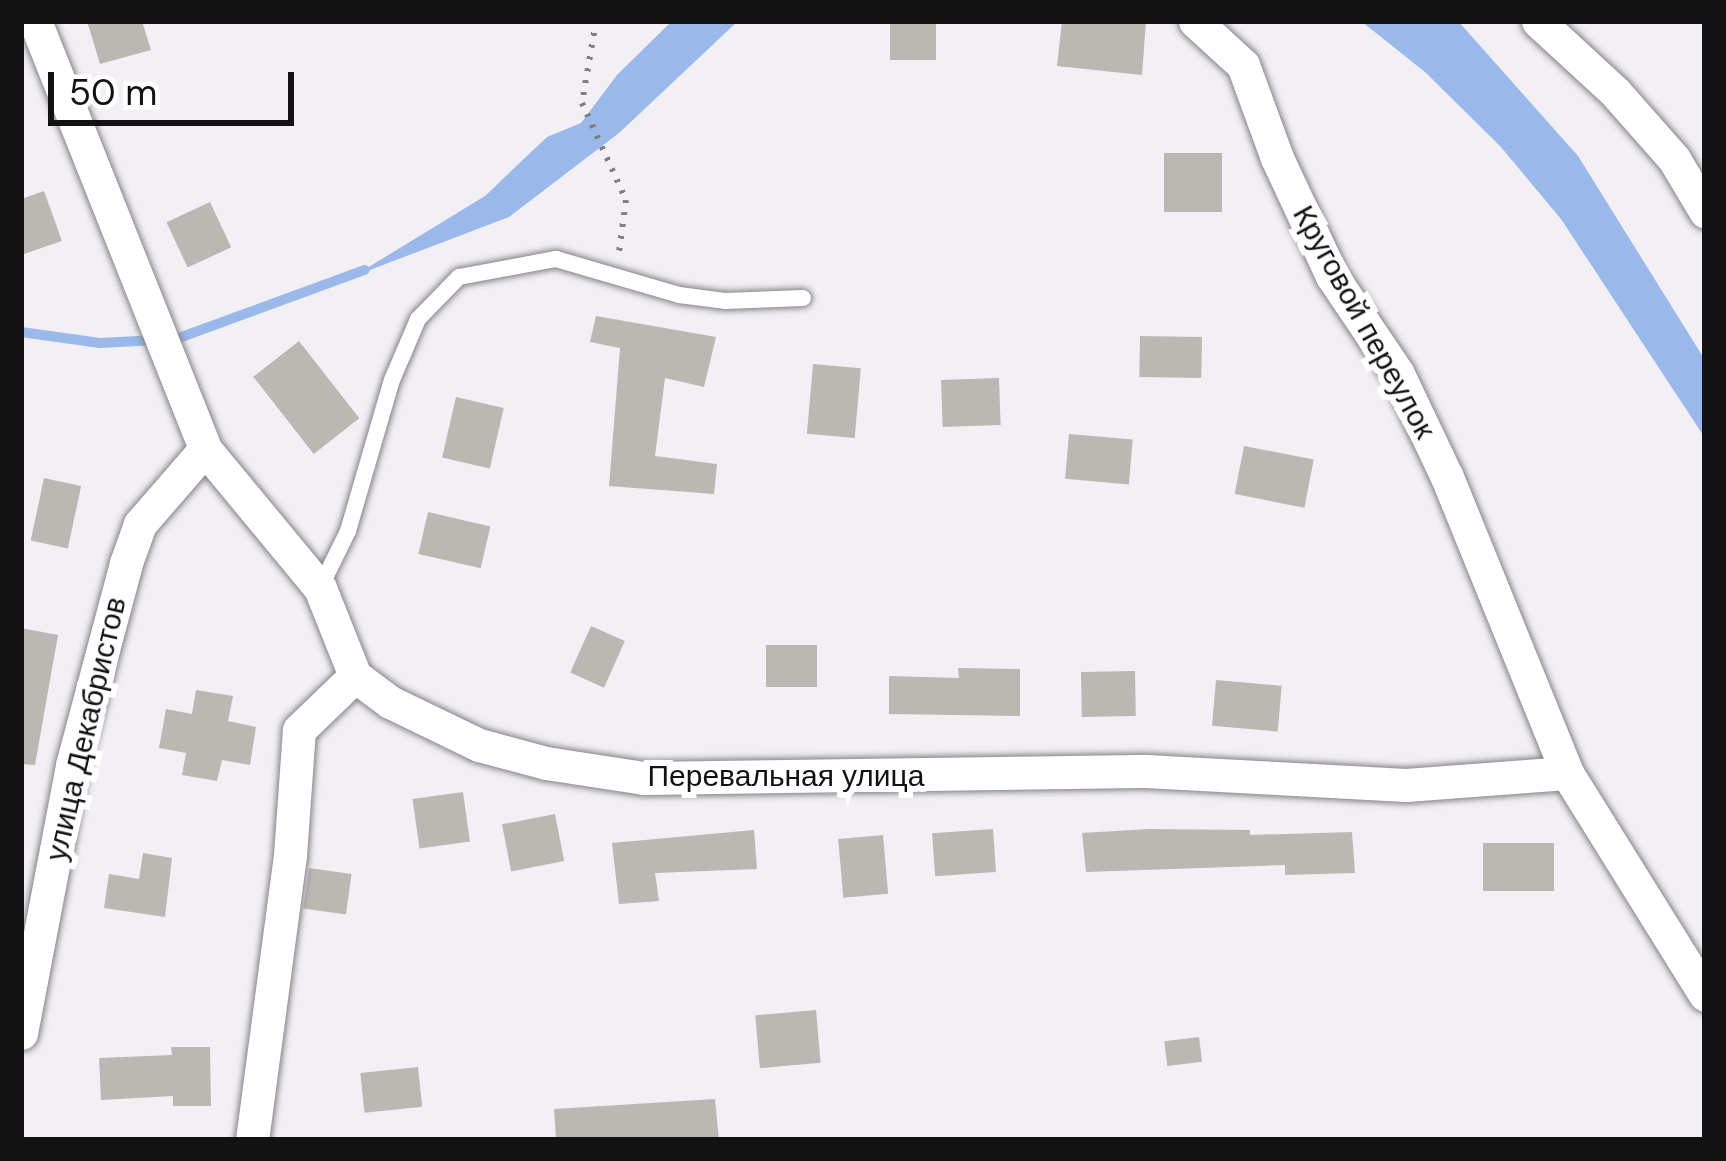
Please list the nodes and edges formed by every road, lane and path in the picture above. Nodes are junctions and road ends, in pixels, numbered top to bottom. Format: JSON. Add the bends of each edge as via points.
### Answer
{"nodes":[{"id":1,"x":35,"y":21,"type":"edge"},
{"id":2,"x":596,"y":21,"type":"edge"},
{"id":3,"x":1195,"y":21,"type":"edge"},
{"id":4,"x":1538,"y":21,"type":"edge"},
{"id":5,"x":1705,"y":212,"type":"edge"},
{"id":6,"x":614,"y":273,"type":"junction"},
{"id":7,"x":803,"y":298,"type":"dead end"},
{"id":8,"x":205,"y":449,"type":"junction"},
{"id":9,"x":320,"y":588,"type":"junction"},
{"id":10,"x":355,"y":676,"type":"junction"},
{"id":11,"x":1567,"y":772,"type":"junction"},
{"id":12,"x":1705,"y":995,"type":"edge"},
{"id":13,"x":21,"y":1033,"type":"edge"},
{"id":14,"x":252,"y":1140,"type":"edge"}],
"edges":[{"from":1,"to":8,"type":"street"},
{"from":2,"to":6,"type":"path","via":[[582,103],[626,200]]},
{"from":3,"to":11,"type":"street","name":"Круговой переулок","via":[[1244,65],[1333,276],[1398,374]]},
{"from":4,"to":5,"type":"street","via":[[1675,159]]},
{"from":6,"to":7,"type":"lane","via":[[679,295]]},
{"from":6,"to":9,"type":"lane","via":[[556,259],[459,277],[418,319],[348,531]]},
{"from":8,"to":9,"type":"street"},
{"from":8,"to":13,"type":"street","name":"улица Декабристов","via":[[140,524],[126,563],[72,765]]},
{"from":9,"to":10,"type":"street"},
{"from":10,"to":11,"type":"street","name":"Перевальная улица","via":[[479,745],[644,778],[1145,771],[1406,785]]},
{"from":10,"to":14,"type":"street","via":[[299,730]]},
{"from":11,"to":12,"type":"street"}]}
